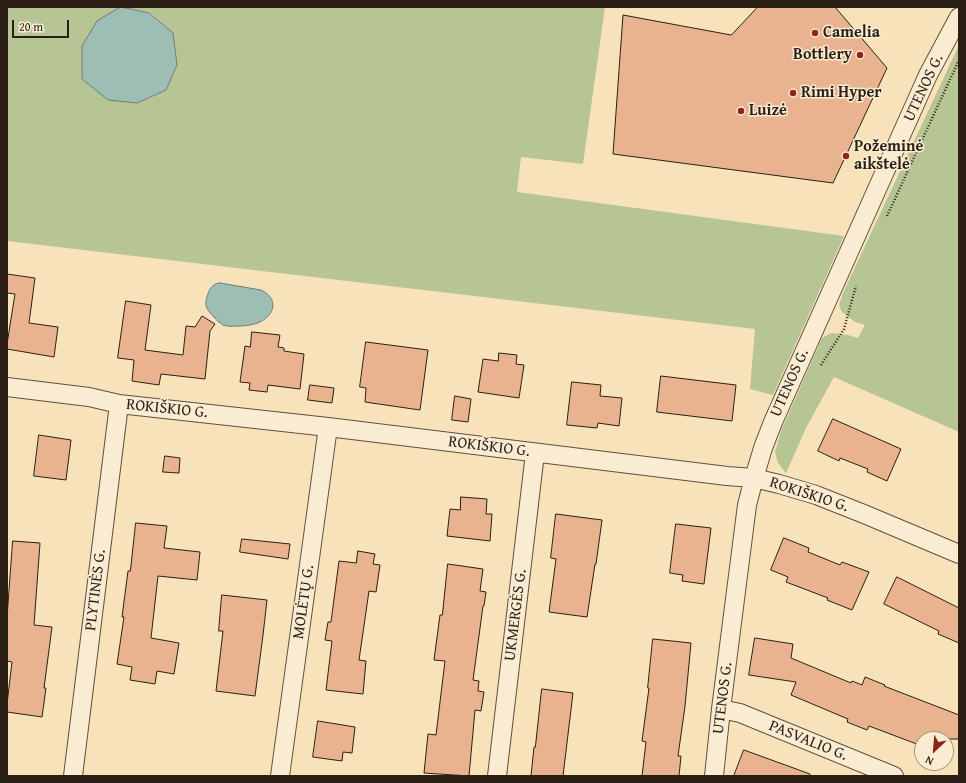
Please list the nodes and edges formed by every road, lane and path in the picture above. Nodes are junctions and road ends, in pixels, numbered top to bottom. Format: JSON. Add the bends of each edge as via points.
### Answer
{"nodes":[{"id":1,"x":959,"y":17,"type":"edge"},
{"id":2,"x":7,"y":387,"type":"edge"},
{"id":3,"x":119,"y":404,"type":"junction"},
{"id":4,"x":328,"y":427,"type":"junction"},
{"id":5,"x":535,"y":453,"type":"junction"},
{"id":6,"x":754,"y":478,"type":"junction"},
{"id":7,"x":959,"y":554,"type":"edge"},
{"id":8,"x":721,"y":709,"type":"junction"},
{"id":9,"x":73,"y":776,"type":"edge"},
{"id":10,"x":280,"y":776,"type":"edge"},
{"id":11,"x":497,"y":776,"type":"edge"},
{"id":12,"x":714,"y":776,"type":"edge"},
{"id":13,"x":894,"y":776,"type":"edge"}],
"edges":[{"from":1,"to":6,"type":"street","name":"UTENOS G.","via":[[935,60],[854,239],[762,448]]},
{"from":2,"to":3,"type":"street","name":"ROKIŠKIO G.","via":[[89,397]]},
{"from":3,"to":4,"type":"street","name":"ROKIŠKIO G."},
{"from":3,"to":9,"type":"street","name":"PLYTINĖS G."},
{"from":4,"to":5,"type":"street","name":"ROKIŠKIO G."},
{"from":4,"to":10,"type":"street","name":"MOLĖTŲ G."},
{"from":5,"to":6,"type":"street","name":"ROKIŠKIO G."},
{"from":5,"to":11,"type":"street","name":"UKMERGĖS G."},
{"from":6,"to":7,"type":"street","name":"ROKIŠKIO G.","via":[[816,495]]},
{"from":6,"to":8,"type":"street","name":"UTENOS G.","via":[[747,505]]},
{"from":8,"to":12,"type":"street","name":"UTENOS G."},
{"from":8,"to":13,"type":"street","name":"PASVALIO G.","via":[[740,713]]}]}
